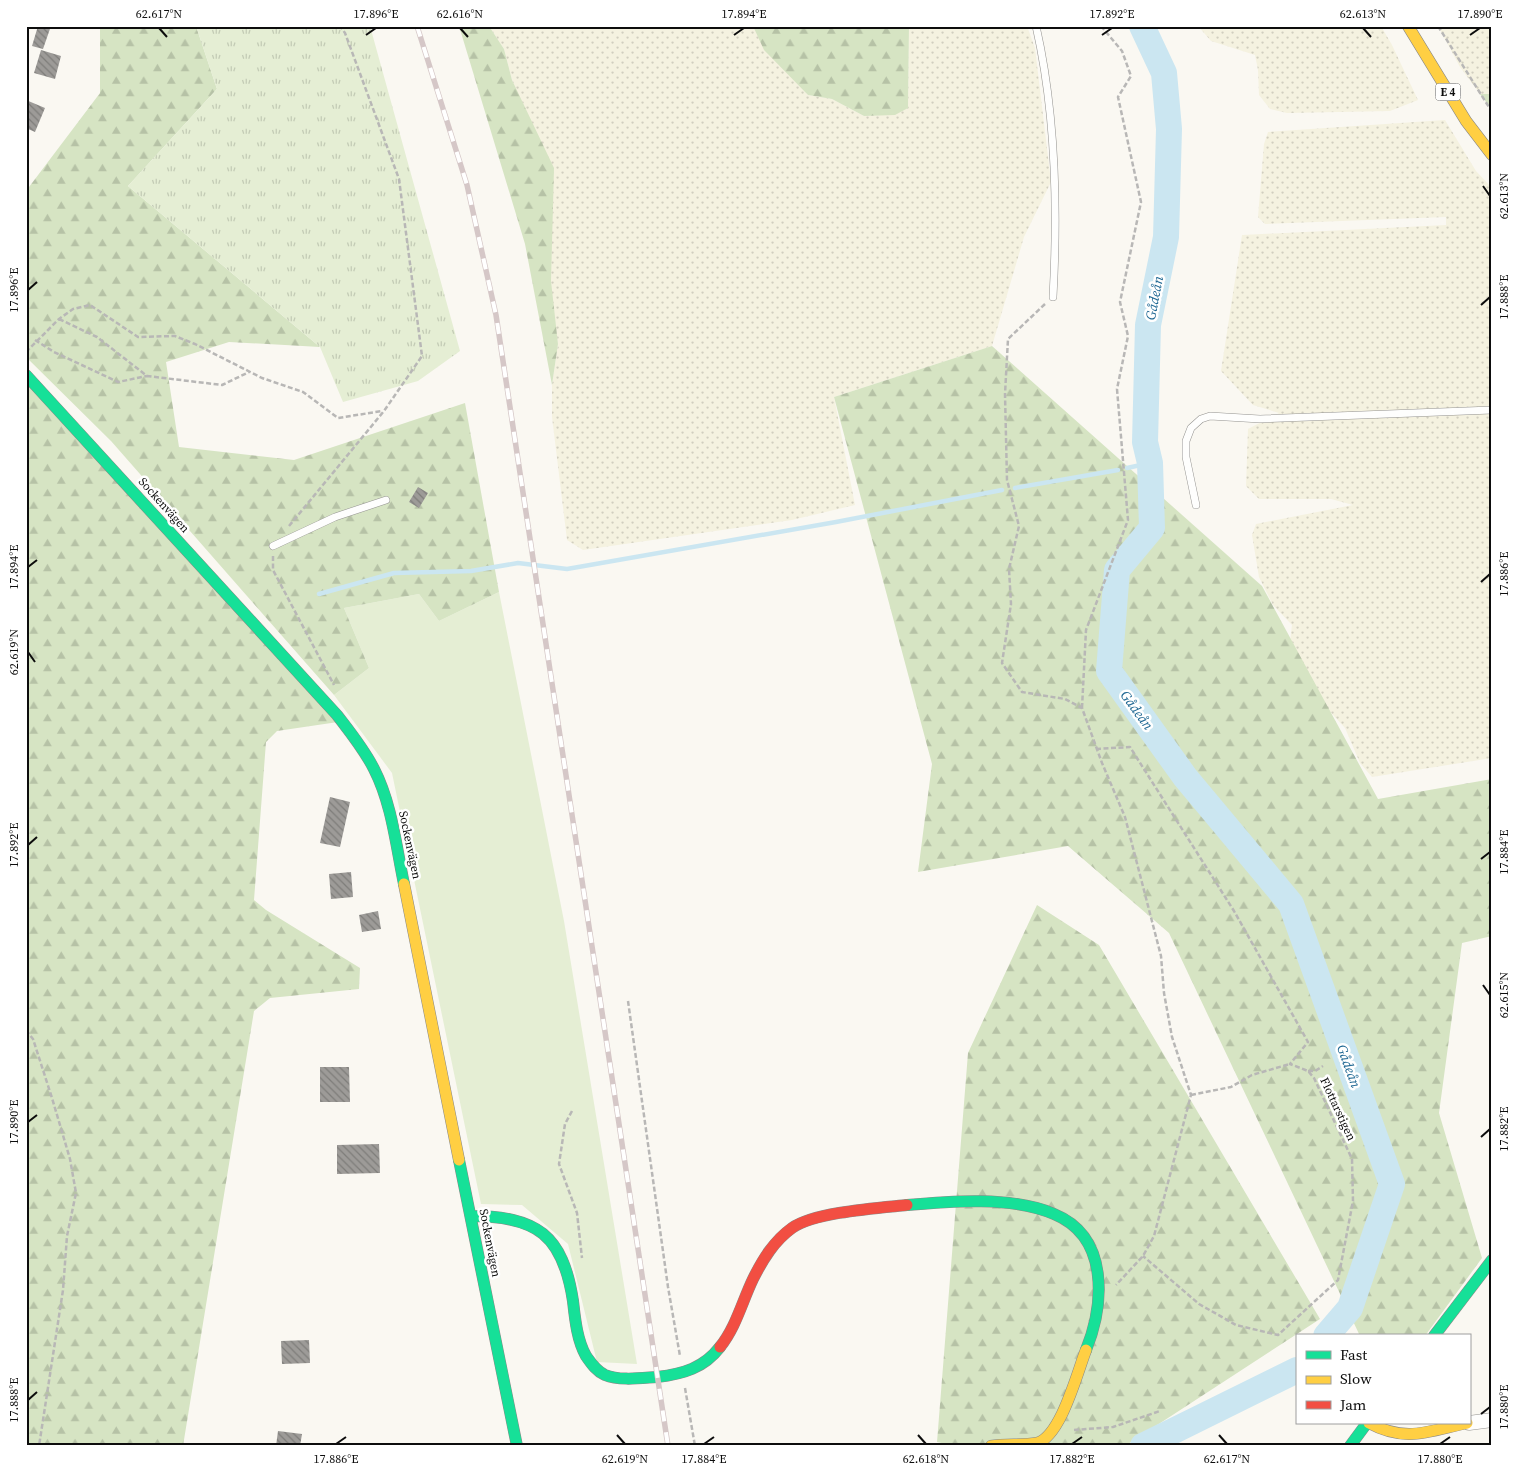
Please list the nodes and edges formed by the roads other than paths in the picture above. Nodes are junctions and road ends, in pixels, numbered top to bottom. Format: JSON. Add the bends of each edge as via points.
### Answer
{"nodes":[{"id":1,"x":1036,"y":26,"type":"edge"},
{"id":2,"x":1408,"y":26,"type":"edge"},
{"id":3,"x":1492,"y":155,"type":"edge"},
{"id":4,"x":1053,"y":296,"type":"road end"},
{"id":5,"x":26,"y":375,"type":"edge"},
{"id":6,"x":1492,"y":410,"type":"edge"},
{"id":7,"x":386,"y":500,"type":"dead end"},
{"id":8,"x":1196,"y":505,"type":"dead end"},
{"id":9,"x":273,"y":546,"type":"road end"},
{"id":10,"x":471,"y":1216,"type":"junction"},
{"id":11,"x":1492,"y":1260,"type":"edge"},
{"id":12,"x":1436,"y":1334,"type":"edge"},
{"id":13,"x":1492,"y":1420,"type":"edge"},
{"id":14,"x":1470,"y":1423,"type":"edge"},
{"id":15,"x":1367,"y":1424,"type":"edge"},
{"id":16,"x":1370,"y":1424,"type":"edge"},
{"id":17,"x":1464,"y":1424,"type":"edge"},
{"id":18,"x":517,"y":1446,"type":"edge"},
{"id":19,"x":990,"y":1446,"type":"edge"},
{"id":20,"x":1350,"y":1446,"type":"edge"}],
"edges":[{"from":1,"to":4,"type":"lane","via":[[1047,73],[1055,177],[1057,221]]},
{"from":2,"to":3,"type":"main road","number":"E 4","via":[[1466,121]]},
{"from":5,"to":10,"type":"main road","name":"Sockenvägen","via":[[337,715],[363,749],[390,814]]},
{"from":6,"to":8,"type":"lane","via":[[1260,419],[1210,416],[1191,428],[1186,441],[1186,458]]},
{"from":7,"to":9,"type":"lane","via":[[335,517]]},
{"from":10,"to":18,"type":"main road","name":"Sockenvägen"},
{"from":10,"to":19,"type":"main road","via":[[499,1216],[531,1225],[546,1236],[565,1263],[586,1360],[601,1375],[620,1378],[683,1372],[707,1361],[721,1345],[755,1272],[775,1242],[803,1222],[826,1216],[939,1202],[1003,1205],[1054,1214],[1075,1227],[1090,1249],[1100,1283],[1096,1323],[1048,1437],[1034,1443]]},
{"from":11,"to":12,"type":"main road"},
{"from":13,"to":14,"type":"street"},
{"from":15,"to":20,"type":"main road"},
{"from":16,"to":17,"type":"main road","via":[[1382,1432],[1402,1436],[1421,1435]]}]}
